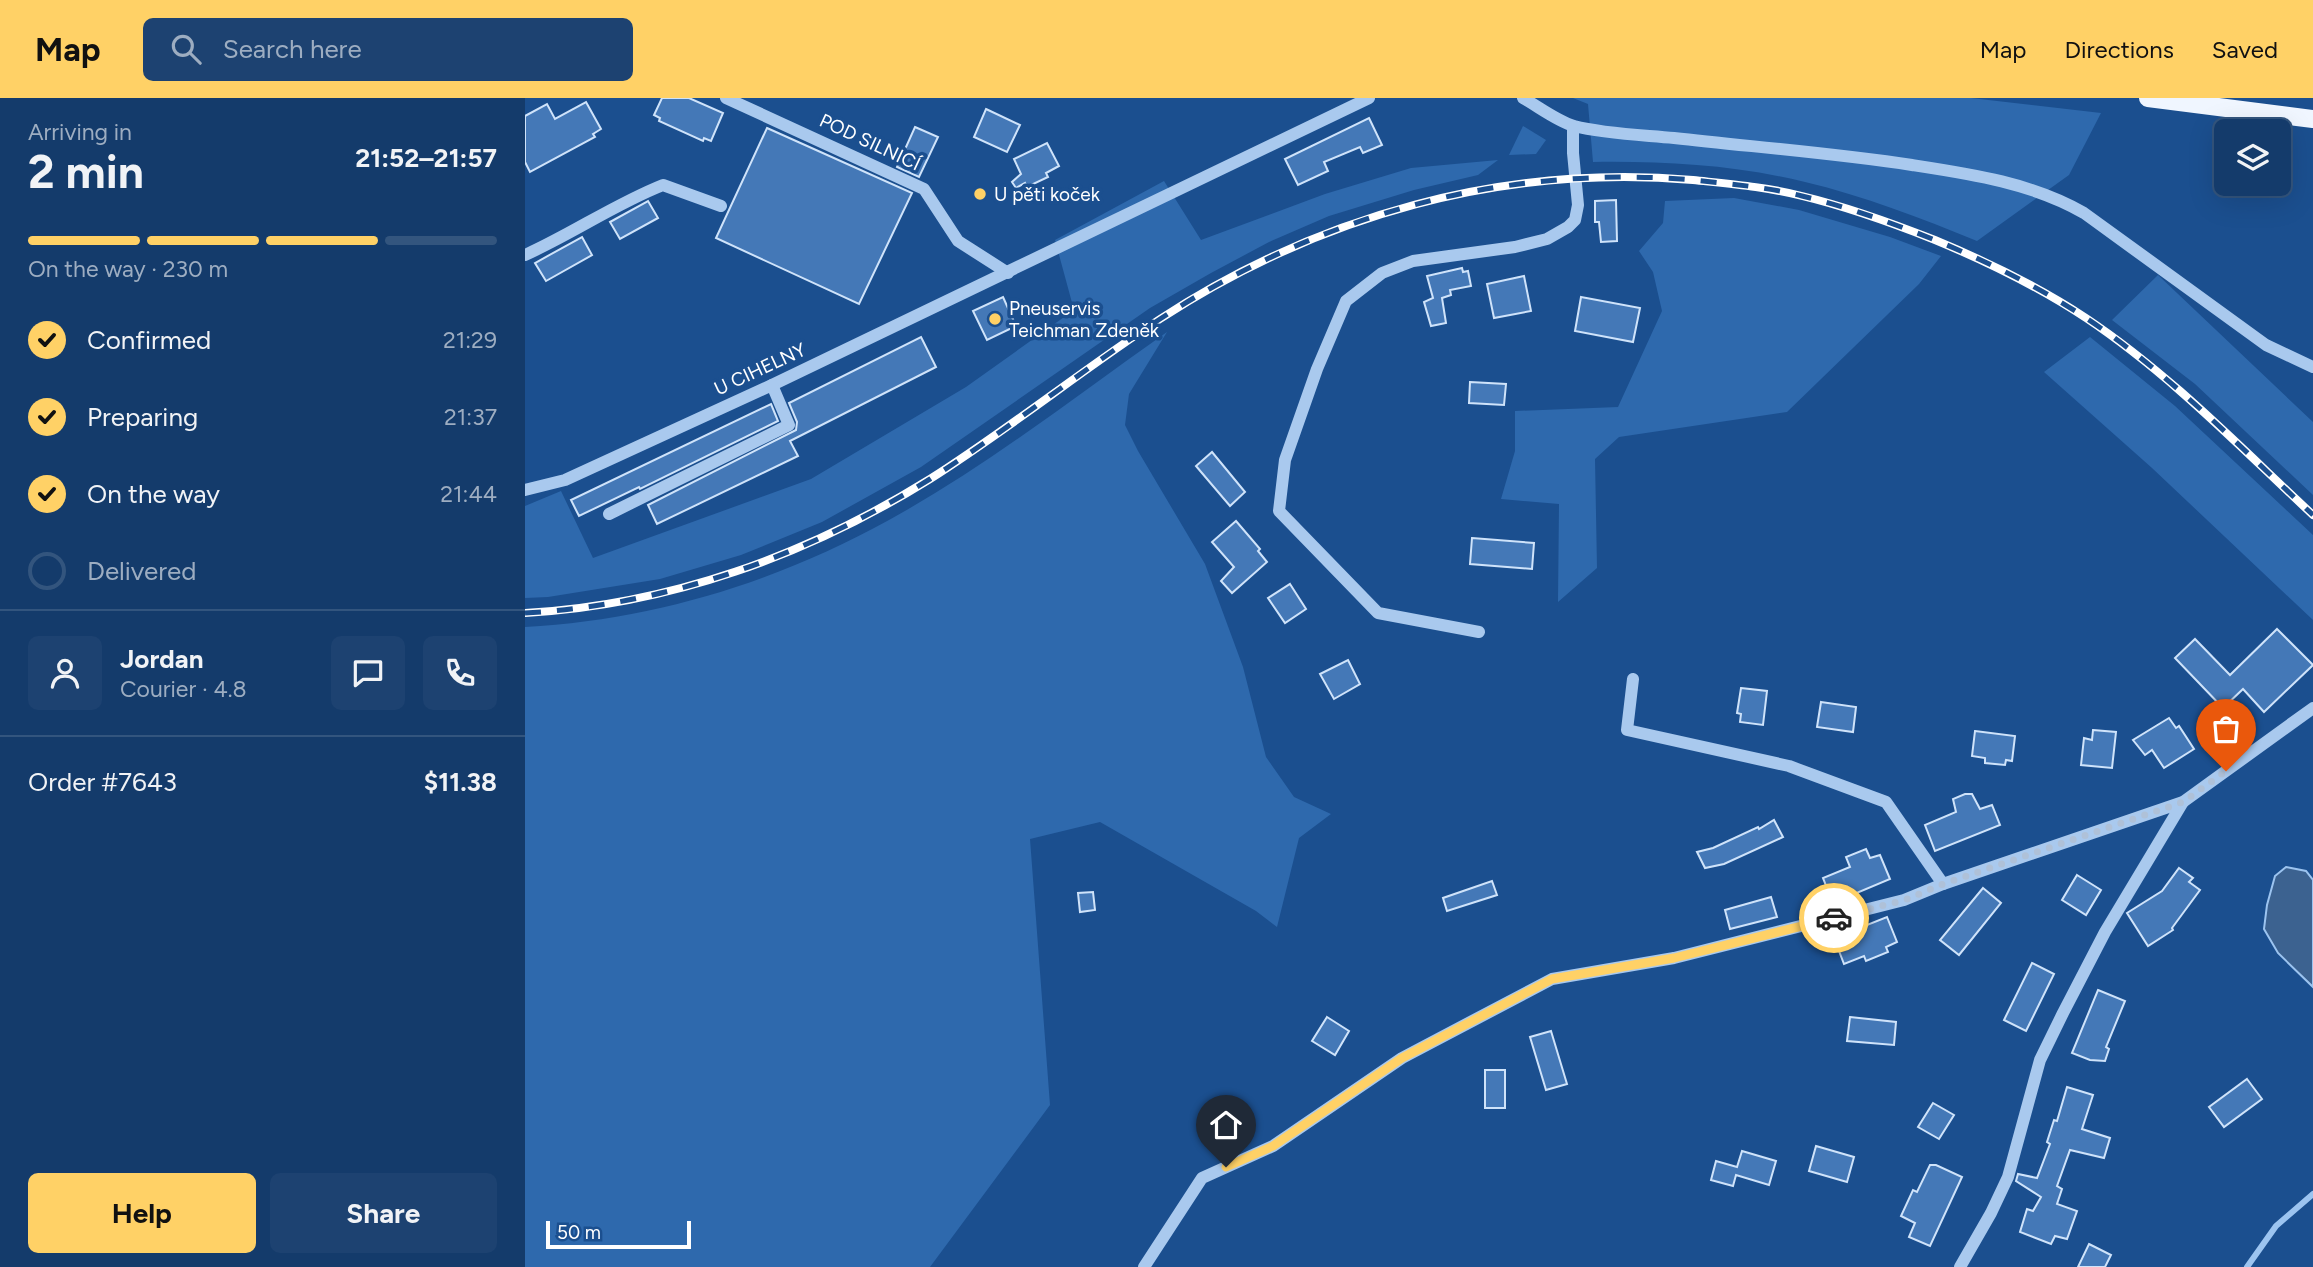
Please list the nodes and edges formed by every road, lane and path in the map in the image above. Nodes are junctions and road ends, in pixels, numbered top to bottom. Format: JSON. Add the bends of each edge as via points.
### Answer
{"nodes":[{"id":1,"x":726,"y":98,"type":"edge"},
{"id":2,"x":1369,"y":98,"type":"edge"},
{"id":3,"x":1523,"y":98,"type":"edge"},
{"id":4,"x":2148,"y":98,"type":"edge"},
{"id":5,"x":2313,"y":119,"type":"edge"},
{"id":6,"x":1573,"y":126,"type":"junction"},
{"id":7,"x":721,"y":206,"type":"dead end"},
{"id":8,"x":525,"y":256,"type":"edge"},
{"id":9,"x":1008,"y":272,"type":"junction"},
{"id":10,"x":2313,"y":367,"type":"edge"},
{"id":11,"x":772,"y":385,"type":"junction"},
{"id":12,"x":525,"y":490,"type":"edge"},
{"id":13,"x":609,"y":514,"type":"dead end"},
{"id":14,"x":1479,"y":632,"type":"dead end"},
{"id":15,"x":1633,"y":679,"type":"dead end"},
{"id":16,"x":2313,"y":708,"type":"edge"},
{"id":17,"x":2183,"y":802,"type":"junction"},
{"id":18,"x":1943,"y":884,"type":"junction"},
{"id":19,"x":1144,"y":1267,"type":"edge"},
{"id":20,"x":1960,"y":1267,"type":"edge"}],
"edges":[{"from":1,"to":9,"type":"street","name":"POD SILNICÍ","via":[[924,189],[958,240]]},
{"from":2,"to":9,"type":"street","name":"U CIHELNY"},
{"from":3,"to":6,"type":"street"},
{"from":4,"to":5,"type":"main road"},
{"from":6,"to":10,"type":"street","via":[[1869,159],[1964,173],[2028,189],[2084,213],[2266,345]]},
{"from":6,"to":14,"type":"street","via":[[1575,220],[1547,239],[1413,261],[1382,273],[1346,301],[1285,460],[1279,511],[1378,613]]},
{"from":7,"to":8,"type":"street","via":[[663,185]]},
{"from":9,"to":11,"type":"street","name":"U CIHELNY"},
{"from":11,"to":12,"type":"street","name":"U CIHELNY","via":[[565,480]]},
{"from":11,"to":13,"type":"street","via":[[789,425]]},
{"from":15,"to":18,"type":"street","via":[[1627,730],[1789,766],[1886,802]]},
{"from":16,"to":17,"type":"street"},
{"from":17,"to":18,"type":"street"},
{"from":17,"to":20,"type":"street","via":[[2105,932],[2040,1060],[2008,1177]]},
{"from":18,"to":19,"type":"street","via":[[1905,900],[1674,958],[1552,979],[1402,1058],[1273,1146],[1202,1178]]}]}
